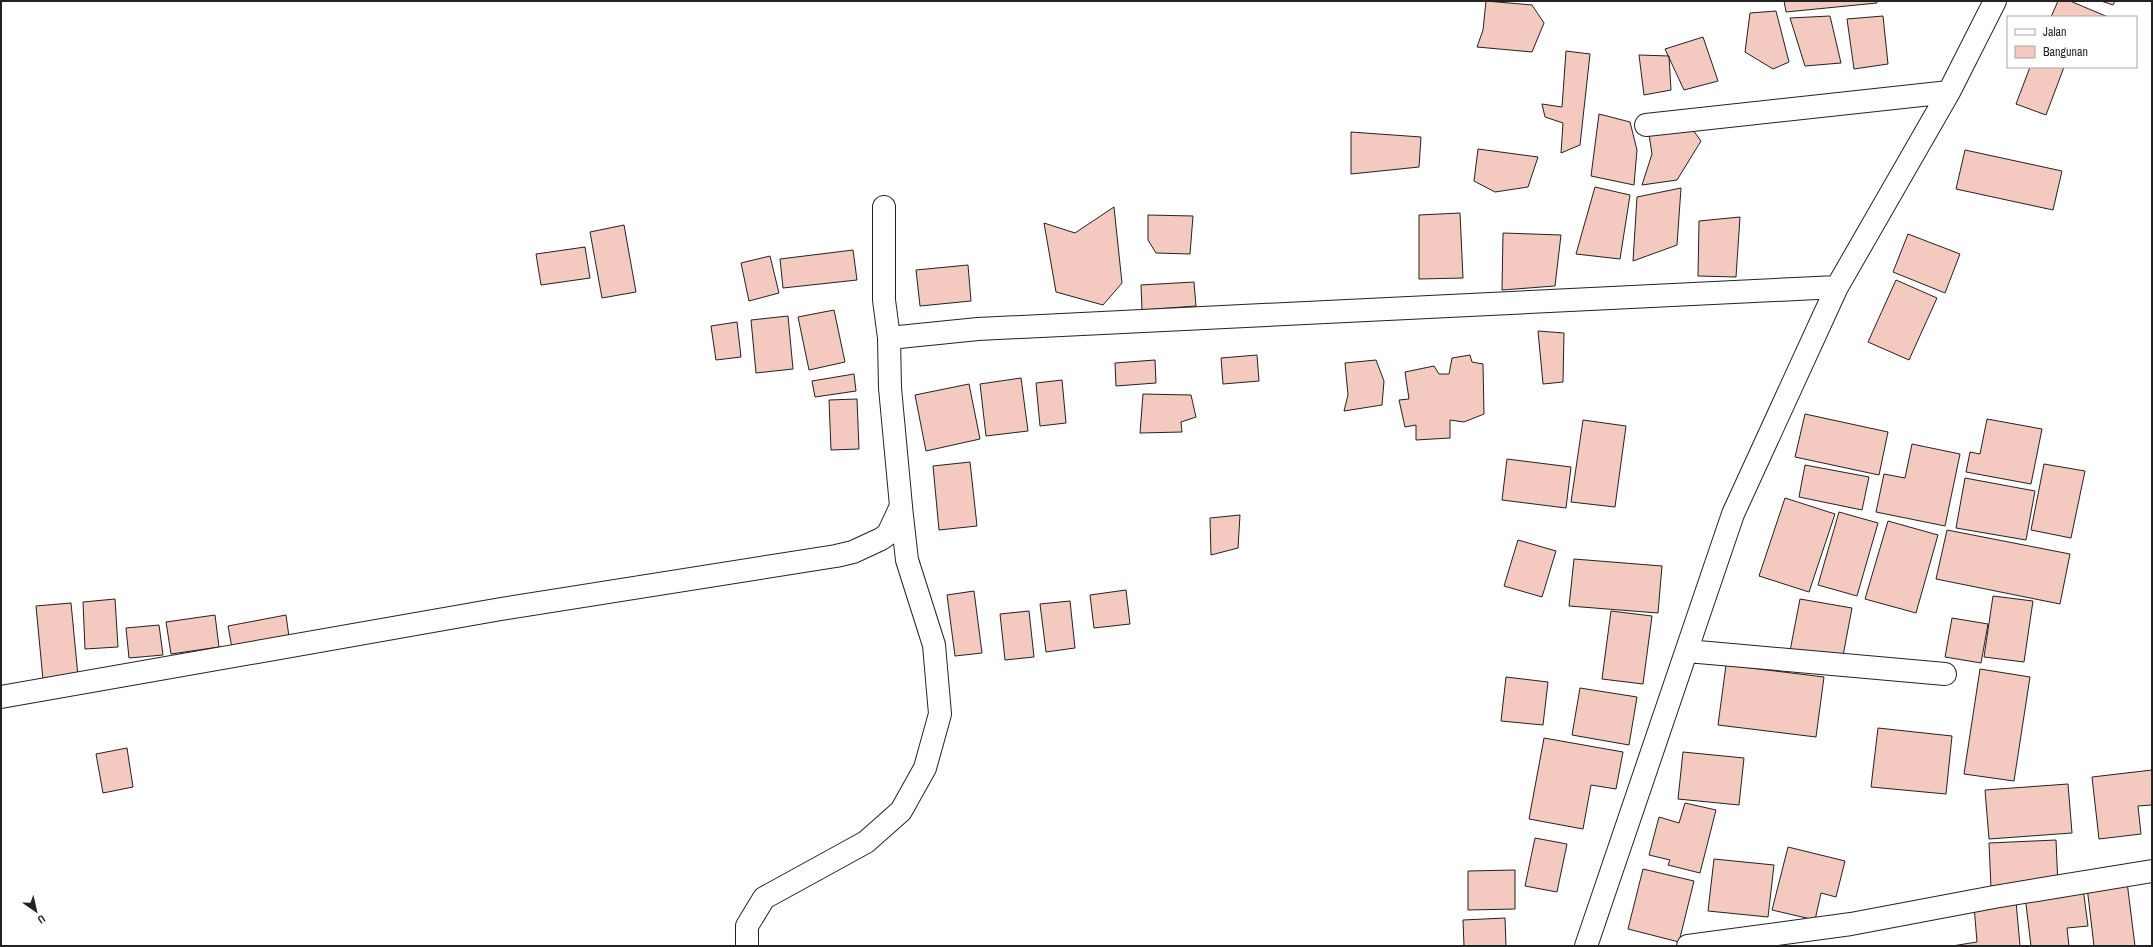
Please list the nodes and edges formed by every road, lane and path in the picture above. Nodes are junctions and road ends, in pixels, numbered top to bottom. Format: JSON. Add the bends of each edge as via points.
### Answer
{"nodes":[{"id":1,"x":1995,"y":1,"type":"edge"},
{"id":2,"x":1949,"y":92,"type":"junction"},
{"id":3,"x":1646,"y":125,"type":"dead end"},
{"id":4,"x":884,"y":207,"type":"dead end"},
{"id":5,"x":1837,"y":287,"type":"junction"},
{"id":6,"x":889,"y":338,"type":"junction"},
{"id":7,"x":901,"y":506,"type":"junction"},
{"id":8,"x":1687,"y":651,"type":"junction"},
{"id":9,"x":1945,"y":674,"type":"dead end"},
{"id":10,"x":1,"y":697,"type":"edge"},
{"id":11,"x":2152,"y":871,"type":"edge"},
{"id":12,"x":747,"y":946,"type":"edge"},
{"id":13,"x":1586,"y":946,"type":"edge"},
{"id":14,"x":1688,"y":946,"type":"edge"}],
"edges":[{"from":1,"to":2,"type":"street"},
{"from":2,"to":3,"type":"street"},
{"from":2,"to":5,"type":"street"},
{"from":4,"to":6,"type":"street","via":[[884,300]]},
{"from":5,"to":6,"type":"street","via":[[978,329]]},
{"from":5,"to":8,"type":"street","via":[[1734,514]]},
{"from":6,"to":7,"type":"street","via":[[890,388]]},
{"from":7,"to":10,"type":"street","via":[[888,534],[853,552],[836,556],[493,611]]},
{"from":7,"to":12,"type":"street","via":[[907,560],[934,645],[940,714],[925,768],[901,811],[866,842],[764,898],[747,926]]},
{"from":8,"to":9,"type":"street"},
{"from":8,"to":13,"type":"street"},
{"from":11,"to":14,"type":"street","via":[[1851,924]]}]}
